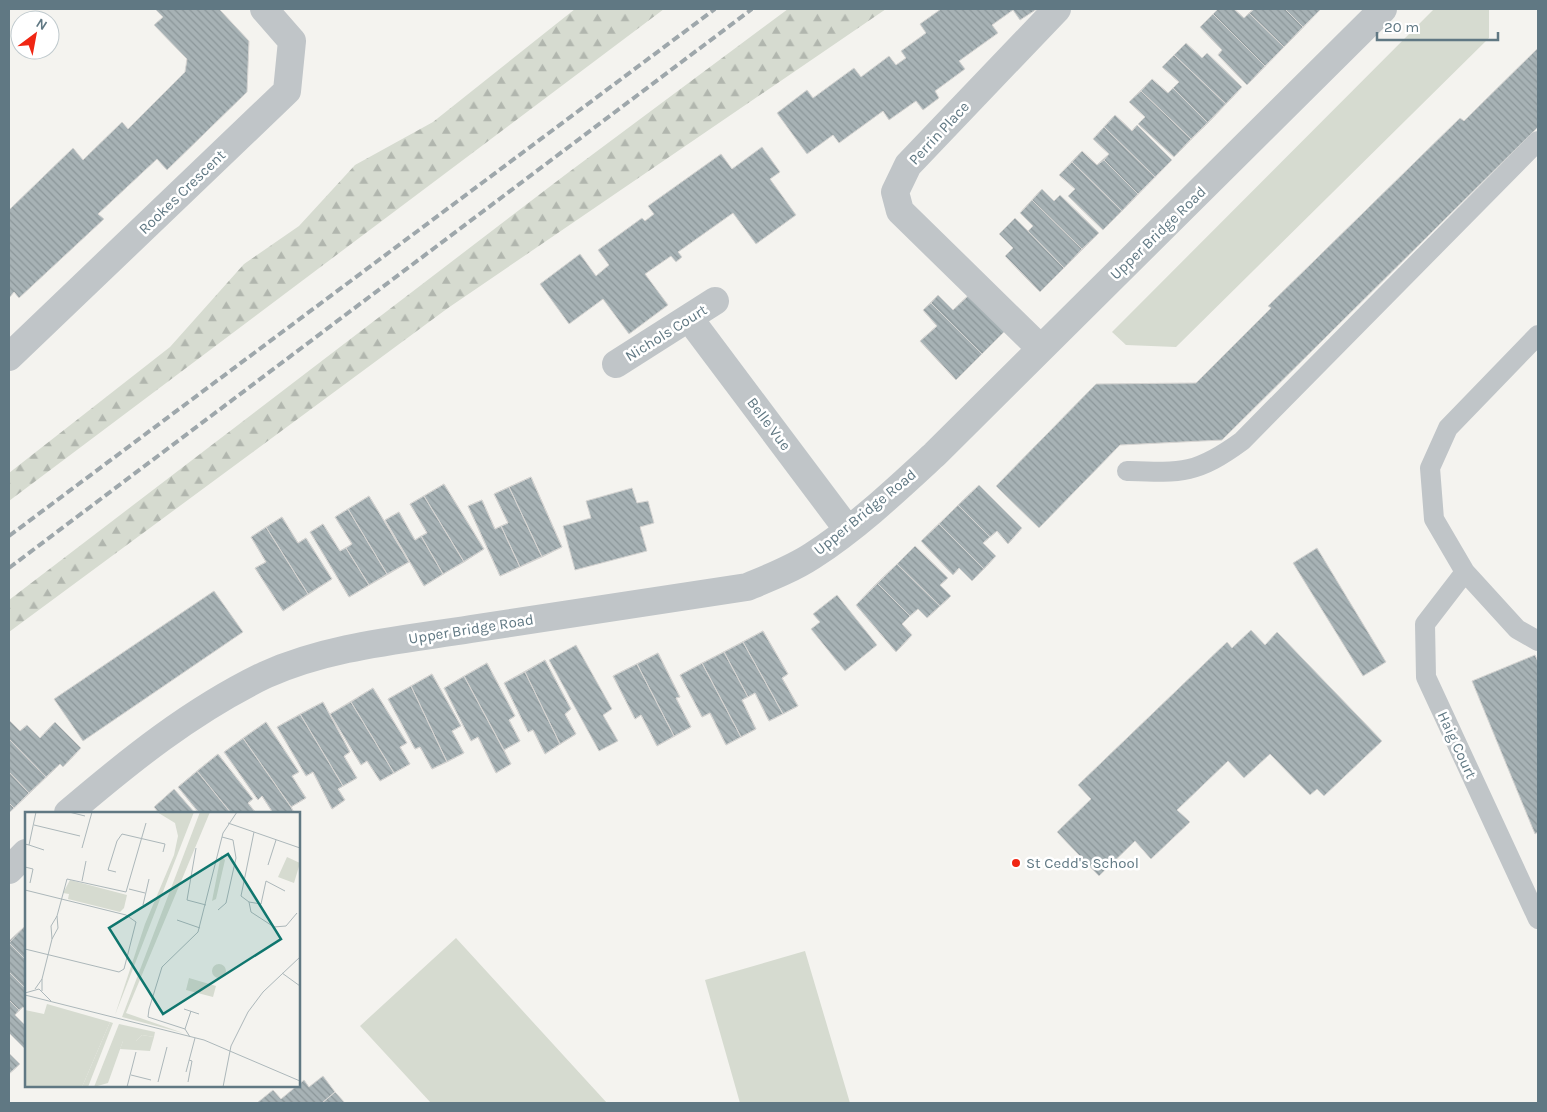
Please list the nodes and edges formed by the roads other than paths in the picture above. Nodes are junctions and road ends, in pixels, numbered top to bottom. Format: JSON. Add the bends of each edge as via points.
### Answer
{"nodes":[{"id":1,"x":264,"y":9,"type":"edge"},
{"id":2,"x":1057,"y":9,"type":"edge"},
{"id":3,"x":1384,"y":9,"type":"edge"},
{"id":4,"x":1538,"y":141,"type":"edge"},
{"id":5,"x":715,"y":301,"type":"dead end"},
{"id":6,"x":690,"y":318,"type":"junction"},
{"id":7,"x":1538,"y":335,"type":"edge"},
{"id":8,"x":1040,"y":348,"type":"junction"},
{"id":9,"x":9,"y":357,"type":"edge"},
{"id":10,"x":616,"y":364,"type":"dead end"},
{"id":11,"x":1127,"y":471,"type":"dead end"},
{"id":12,"x":848,"y":530,"type":"junction"},
{"id":13,"x":1465,"y":572,"type":"junction"},
{"id":14,"x":1538,"y":641,"type":"edge"},
{"id":15,"x":69,"y":812,"type":"edge"},
{"id":16,"x":25,"y":854,"type":"edge"},
{"id":17,"x":9,"y":870,"type":"edge"},
{"id":18,"x":1538,"y":919,"type":"edge"}],
"edges":[{"from":1,"to":9,"type":"street","name":"Rookes Crescent","via":[[292,41],[287,91]]},
{"from":2,"to":8,"type":"street","name":"Perrin Place","via":[[908,165],[895,192],[900,211]]},
{"from":3,"to":8,"type":"street","name":"Upper Bridge Road"},
{"from":4,"to":11,"type":"lane","via":[[1242,441],[1218,459],[1192,470]]},
{"from":5,"to":6,"type":"street","name":"Nichols Court"},
{"from":6,"to":10,"type":"street","name":"Nichols Court"},
{"from":6,"to":12,"type":"street","name":"Belle Vue"},
{"from":7,"to":13,"type":"lane","via":[[1448,428],[1430,468],[1434,519]]},
{"from":8,"to":12,"type":"street","name":"Upper Bridge Road","via":[[935,454]]},
{"from":12,"to":15,"type":"street","name":"Upper Bridge Road","via":[[812,556],[747,587],[372,644],[266,675],[195,713],[121,768]]},
{"from":13,"to":14,"type":"lane","via":[[1517,629]]},
{"from":13,"to":18,"type":"lane","name":"Haig Court","via":[[1426,624],[1426,677]]},
{"from":16,"to":17,"type":"street"}]}
